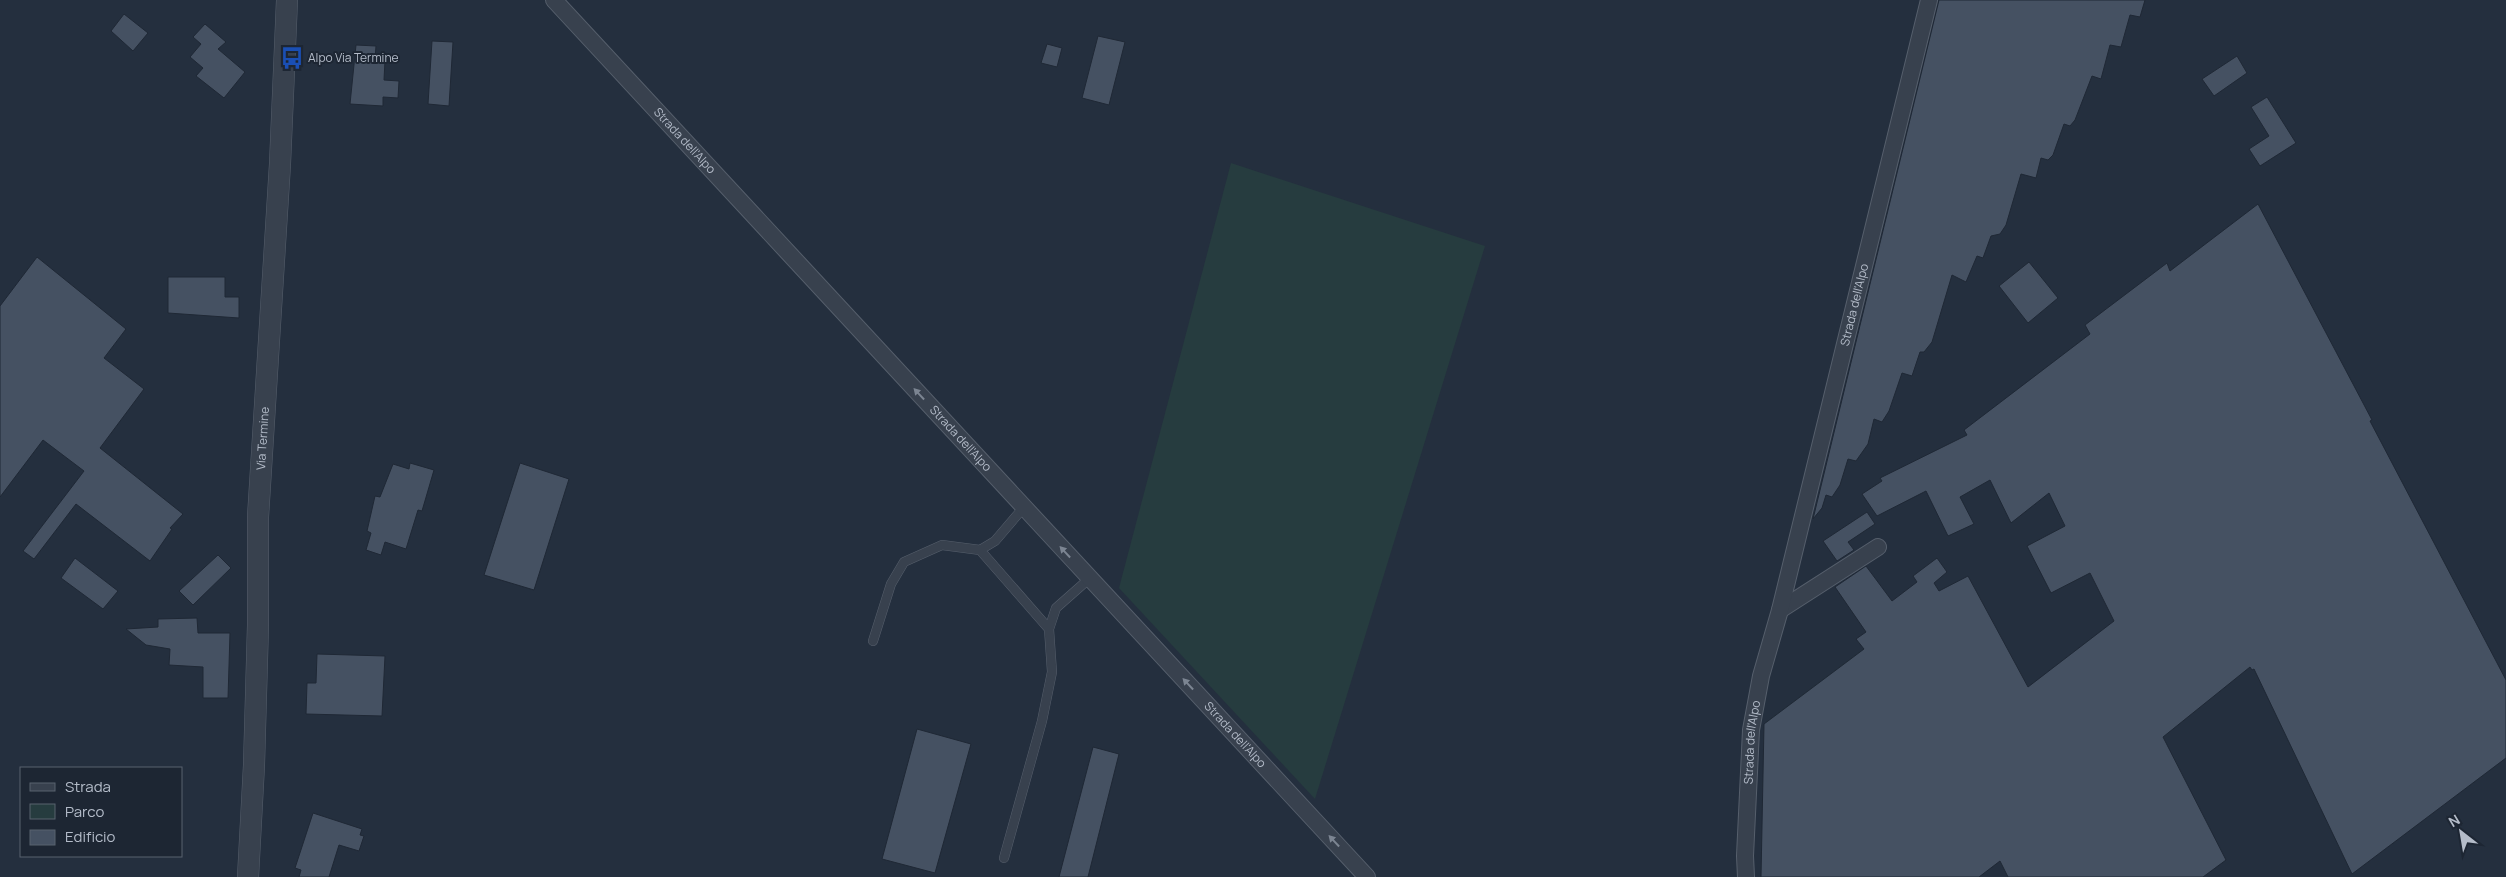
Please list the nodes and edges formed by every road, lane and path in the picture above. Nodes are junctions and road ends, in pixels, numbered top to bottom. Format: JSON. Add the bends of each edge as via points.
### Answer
{"nodes":[{"id":1,"x":287,"y":0,"type":"edge"},
{"id":2,"x":554,"y":0,"type":"edge"},
{"id":3,"x":1929,"y":0,"type":"edge"},
{"id":4,"x":1024,"y":507,"type":"junction"},
{"id":5,"x":1878,"y":547,"type":"dead end"},
{"id":6,"x":980,"y":550,"type":"junction"},
{"id":7,"x":1090,"y":578,"type":"junction"},
{"id":8,"x":1780,"y":610,"type":"junction"},
{"id":9,"x":1049,"y":629,"type":"junction"},
{"id":10,"x":873,"y":641,"type":"dead end"},
{"id":11,"x":1004,"y":858,"type":"dead end"},
{"id":12,"x":248,"y":877,"type":"edge"},
{"id":13,"x":1367,"y":877,"type":"edge"},
{"id":14,"x":1746,"y":877,"type":"edge"}],
"edges":[{"from":1,"to":12,"type":"street","name":"Via Termine","via":[[280,174],[258,517],[258,625]]},
{"from":4,"to":2,"type":"street","name":"Strada dell'Alpo","one_way":true},
{"from":3,"to":8,"type":"street","name":"Strada dell'Alpo"},
{"from":4,"to":6,"type":"lane","via":[[994,541]]},
{"from":7,"to":4,"type":"street","name":"Strada dell'Alpo","one_way":true},
{"from":5,"to":8,"type":"street"},
{"from":6,"to":9,"type":"lane"},
{"from":6,"to":10,"type":"lane","via":[[942,545],[904,562],[891,584]]},
{"from":7,"to":9,"type":"lane","via":[[1056,608]]},
{"from":13,"to":7,"type":"street","name":"Strada dell'Alpo","one_way":true},
{"from":8,"to":14,"type":"street","name":"Strada dell'Alpo","via":[[1761,676],[1751,730]]},
{"from":9,"to":11,"type":"lane","via":[[1052,672],[1042,721]]}]}
